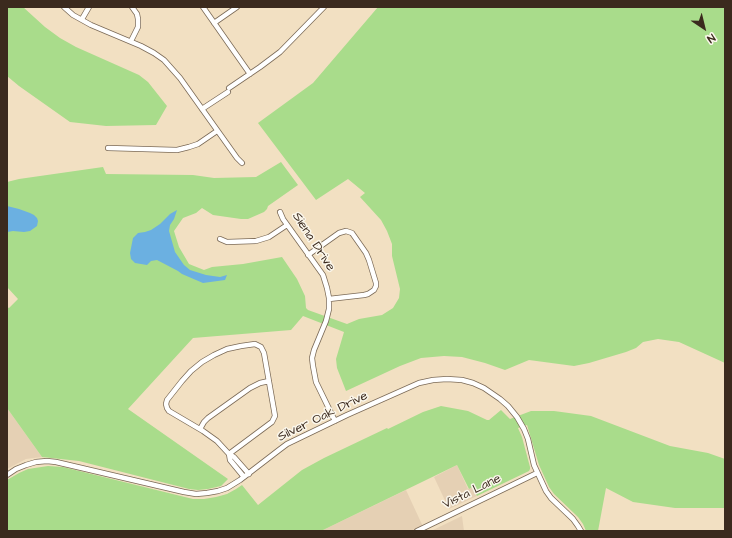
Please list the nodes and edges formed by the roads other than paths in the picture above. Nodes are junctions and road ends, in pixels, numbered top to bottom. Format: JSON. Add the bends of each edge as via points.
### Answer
{"nodes":[{"id":1,"x":64,"y":7,"type":"edge"},
{"id":2,"x":89,"y":7,"type":"edge"},
{"id":3,"x":132,"y":7,"type":"edge"},
{"id":4,"x":203,"y":7,"type":"edge"},
{"id":5,"x":237,"y":7,"type":"edge"},
{"id":6,"x":324,"y":7,"type":"edge"},
{"id":7,"x":82,"y":19,"type":"junction"},
{"id":8,"x":214,"y":23,"type":"junction"},
{"id":9,"x":131,"y":41,"type":"junction"},
{"id":10,"x":250,"y":74,"type":"junction"},
{"id":11,"x":202,"y":109,"type":"junction"},
{"id":12,"x":217,"y":130,"type":"junction"},
{"id":13,"x":108,"y":148,"type":"dead end"},
{"id":14,"x":242,"y":163,"type":"dead end"},
{"id":15,"x":280,"y":212,"type":"dead end"},
{"id":16,"x":287,"y":225,"type":"junction"},
{"id":17,"x":220,"y":239,"type":"dead end"},
{"id":18,"x":308,"y":255,"type":"junction"},
{"id":19,"x":329,"y":300,"type":"junction"},
{"id":20,"x":269,"y":381,"type":"junction"},
{"id":21,"x":334,"y":421,"type":"junction"},
{"id":22,"x":200,"y":430,"type":"junction"},
{"id":23,"x":229,"y":454,"type":"junction"},
{"id":24,"x":537,"y":473,"type":"junction"},
{"id":25,"x":249,"y":474,"type":"junction"},
{"id":26,"x":7,"y":475,"type":"edge"},
{"id":27,"x":244,"y":477,"type":"junction"},
{"id":28,"x":417,"y":531,"type":"edge"},
{"id":29,"x":581,"y":531,"type":"edge"}],
"edges":[{"from":1,"to":7,"type":"street"},
{"from":2,"to":7,"type":"street"},
{"from":3,"to":9,"type":"street","via":[[137,14],[138,27]]},
{"from":4,"to":8,"type":"street"},
{"from":5,"to":8,"type":"street"},
{"from":6,"to":10,"type":"street","via":[[280,52]]},
{"from":7,"to":9,"type":"street"},
{"from":8,"to":10,"type":"street"},
{"from":9,"to":11,"type":"street","via":[[164,60]]},
{"from":10,"to":11,"type":"street"},
{"from":11,"to":12,"type":"street"},
{"from":12,"to":13,"type":"street","via":[[198,144],[177,150]]},
{"from":12,"to":14,"type":"street"},
{"from":15,"to":16,"type":"street","name":"Siena Drive"},
{"from":16,"to":17,"type":"street","via":[[269,237],[256,241],[227,242]]},
{"from":16,"to":18,"type":"street","name":"Siena Drive"},
{"from":18,"to":19,"type":"street","name":"Siena Drive","via":[[323,276]]},
{"from":18,"to":19,"type":"street","via":[[339,233],[346,231],[352,233],[366,253],[376,283],[374,290],[364,295]]},
{"from":19,"to":21,"type":"street","name":"Siena Drive","via":[[326,321],[312,358],[316,382]]},
{"from":20,"to":22,"type":"street","via":[[250,388],[208,418]]},
{"from":20,"to":22,"type":"street","via":[[264,351],[255,344],[227,349],[202,362],[182,381],[166,404],[169,411]]},
{"from":20,"to":23,"type":"street","via":[[275,414],[273,420]]},
{"from":21,"to":24,"type":"street","name":"Silver Oak Drive","via":[[419,383],[447,379],[462,380],[484,388],[508,406],[517,417],[528,440]]},
{"from":21,"to":25,"type":"street","name":"Silver Oak Drive","via":[[287,444]]},
{"from":22,"to":23,"type":"street"},
{"from":23,"to":25,"type":"street"},
{"from":23,"to":27,"type":"street","via":[[230,460]]},
{"from":24,"to":28,"type":"street","name":"Vista Lane"},
{"from":24,"to":29,"type":"street","name":"Silver Oak Drive","via":[[551,498],[573,519]]},
{"from":25,"to":27,"type":"street","name":"Silver Oak Drive"},
{"from":26,"to":27,"type":"street","name":"Silver Oak Drive","via":[[26,465],[47,461],[196,494],[218,491]]}]}
